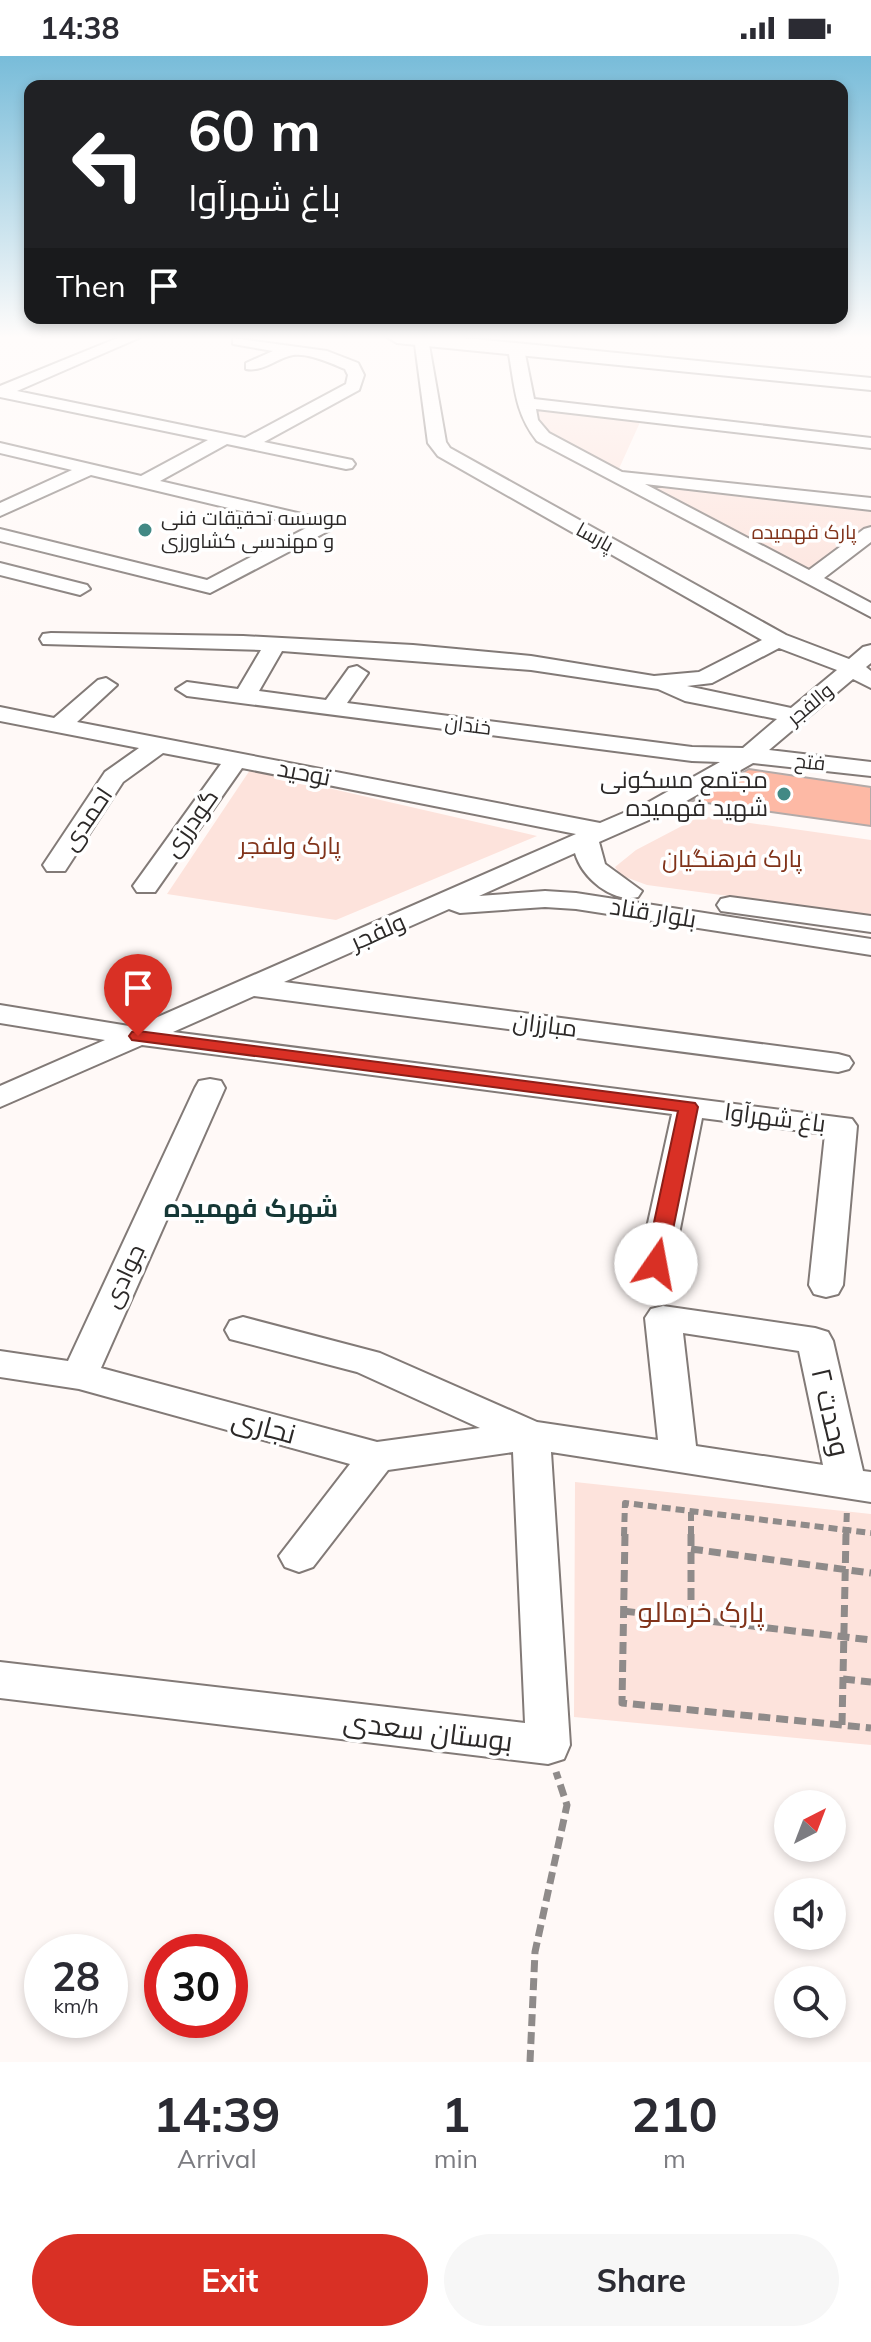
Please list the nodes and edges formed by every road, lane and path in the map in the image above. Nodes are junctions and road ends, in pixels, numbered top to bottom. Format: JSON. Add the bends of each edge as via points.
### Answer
{"nodes":[{"id":1,"x":184,"y":431,"type":"edge"},
{"id":2,"x":272,"y":431,"type":"edge"},
{"id":3,"x":435,"y":431,"type":"edge"},
{"id":4,"x":538,"y":431,"type":"edge"},
{"id":5,"x":764,"y":431,"type":"edge"},
{"id":6,"x":224,"y":439,"type":"junction"},
{"id":7,"x":871,"y":443,"type":"edge"},
{"id":8,"x":247,"y":444,"type":"junction"},
{"id":9,"x":0,"y":448,"type":"edge"},
{"id":10,"x":346,"y":464,"type":"dead end"},
{"id":11,"x":89,"y":469,"type":"junction"},
{"id":12,"x":612,"y":475,"type":"junction"},
{"id":13,"x":144,"y":482,"type":"junction"},
{"id":14,"x":871,"y":504,"type":"edge"},
{"id":15,"x":0,"y":510,"type":"edge"},
{"id":16,"x":871,"y":533,"type":"edge"},
{"id":17,"x":0,"y":535,"type":"edge"},
{"id":18,"x":0,"y":569,"type":"edge"},
{"id":19,"x":809,"y":579,"type":"junction"},
{"id":20,"x":80,"y":589,"type":"dead end"},
{"id":21,"x":871,"y":611,"type":"edge"},
{"id":22,"x":51,"y":639,"type":"dead end"},
{"id":23,"x":778,"y":640,"type":"junction"},
{"id":24,"x":275,"y":644,"type":"junction"},
{"id":25,"x":871,"y":652,"type":"edge"},
{"id":26,"x":357,"y":673,"type":"dead end"},
{"id":27,"x":862,"y":675,"type":"edge"},
{"id":28,"x":654,"y":683,"type":"junction"},
{"id":29,"x":106,"y":685,"type":"dead end"},
{"id":30,"x":187,"y":689,"type":"dead end"},
{"id":31,"x":245,"y":696,"type":"junction"},
{"id":32,"x":332,"y":707,"type":"junction"},
{"id":33,"x":7,"y":716,"type":"edge"},
{"id":34,"x":795,"y":716,"type":"junction"},
{"id":35,"x":58,"y":726,"type":"junction"},
{"id":36,"x":0,"y":739,"type":"edge"},
{"id":37,"x":158,"y":745,"type":"junction"},
{"id":38,"x":749,"y":755,"type":"junction"},
{"id":39,"x":236,"y":760,"type":"junction"},
{"id":40,"x":871,"y":769,"type":"edge"},
{"id":41,"x":596,"y":836,"type":"junction"},
{"id":42,"x":56,"y":865,"type":"dead end"},
{"id":43,"x":509,"y":875,"type":"junction"},
{"id":44,"x":146,"y":886,"type":"dead end"},
{"id":45,"x":629,"y":891,"type":"junction"},
{"id":46,"x":434,"y":908,"type":"junction"},
{"id":47,"x":871,"y":924,"type":"edge"},
{"id":48,"x":871,"y":947,"type":"edge"},
{"id":49,"x":252,"y":987,"type":"junction"},
{"id":50,"x":0,"y":1014,"type":"edge"},
{"id":51,"x":138,"y":1036,"type":"junction"},
{"id":52,"x":838,"y":1063,"type":"dead end"},
{"id":53,"x":210,"y":1088,"type":"dead end"},
{"id":54,"x":0,"y":1097,"type":"edge"},
{"id":55,"x":689,"y":1107,"type":"junction"},
{"id":56,"x":656,"y":1264,"type":"dead end"},
{"id":57,"x":826,"y":1285,"type":"dead end"},
{"id":58,"x":243,"y":1330,"type":"dead end"},
{"id":59,"x":0,"y":1364,"type":"edge"},
{"id":60,"x":79,"y":1376,"type":"junction"},
{"id":61,"x":531,"y":1435,"type":"junction"},
{"id":62,"x":377,"y":1457,"type":"junction"},
{"id":63,"x":679,"y":1460,"type":"junction"},
{"id":64,"x":859,"y":1485,"type":"edge"},
{"id":65,"x":691,"y":1512,"type":"junction"},
{"id":66,"x":847,"y":1531,"type":"junction"},
{"id":67,"x":871,"y":1533,"type":"edge"},
{"id":68,"x":691,"y":1549,"type":"junction"},
{"id":69,"x":299,"y":1556,"type":"dead end"},
{"id":70,"x":846,"y":1570,"type":"junction"},
{"id":71,"x":871,"y":1573,"type":"edge"},
{"id":72,"x":623,"y":1611,"type":"junction"},
{"id":73,"x":691,"y":1619,"type":"junction"},
{"id":74,"x":844,"y":1638,"type":"junction"},
{"id":75,"x":871,"y":1640,"type":"edge"},
{"id":76,"x":843,"y":1679,"type":"junction"},
{"id":77,"x":871,"y":1682,"type":"edge"},
{"id":78,"x":5,"y":1687,"type":"edge"},
{"id":79,"x":842,"y":1725,"type":"junction"},
{"id":80,"x":871,"y":1728,"type":"edge"},
{"id":81,"x":548,"y":1745,"type":"junction"},
{"id":82,"x":530,"y":2062,"type":"edge"}],
"edges":[{"from":1,"to":6,"type":"street"},
{"from":2,"to":8,"type":"street"},
{"from":3,"to":23,"type":"street","name":"پارسا","via":[[444,452]]},
{"from":4,"to":12,"type":"street"},
{"from":5,"to":7,"type":"street"},
{"from":6,"to":8,"type":"street"},
{"from":6,"to":13,"type":"street"},
{"from":8,"to":10,"type":"street"},
{"from":9,"to":11,"type":"street"},
{"from":11,"to":13,"type":"street"},
{"from":11,"to":15,"type":"street"},
{"from":12,"to":14,"type":"street"},
{"from":12,"to":19,"type":"street"},
{"from":13,"to":17,"type":"street","via":[[325,525],[210,587]]},
{"from":16,"to":19,"type":"street"},
{"from":18,"to":20,"type":"street"},
{"from":19,"to":21,"type":"street"},
{"from":22,"to":24,"type":"street"},
{"from":23,"to":27,"type":"street","name":"پارسا"},
{"from":23,"to":28,"type":"street","via":[[704,678]]},
{"from":24,"to":28,"type":"street","via":[[531,663]]},
{"from":24,"to":31,"type":"street"},
{"from":25,"to":27,"type":"street","name":"والفجر"},
{"from":26,"to":32,"type":"street"},
{"from":27,"to":34,"type":"street","name":"والفجر"},
{"from":28,"to":34,"type":"street"},
{"from":29,"to":35,"type":"street"},
{"from":30,"to":31,"type":"street","name":"خندان"},
{"from":31,"to":32,"type":"street","name":"خندان"},
{"from":32,"to":38,"type":"street","name":"خندان","via":[[692,754]]},
{"from":33,"to":35,"type":"street","name":"توحید"},
{"from":33,"to":36,"type":"street"},
{"from":34,"to":38,"type":"street","name":"والفجر"},
{"from":35,"to":37,"type":"street","name":"توحید"},
{"from":37,"to":39,"type":"street","name":"توحید"},
{"from":37,"to":42,"type":"street","name":"احمدی","via":[[114,777]]},
{"from":38,"to":40,"type":"street","name":"فتح"},
{"from":38,"to":41,"type":"street","name":"ولفجر","via":[[682,795]]},
{"from":39,"to":41,"type":"street","name":"توحید"},
{"from":39,"to":44,"type":"street","name":"گودرزی"},
{"from":41,"to":43,"type":"street","name":"ولفجر"},
{"from":41,"to":45,"type":"street","via":[[586,854],[597,873]]},
{"from":43,"to":45,"type":"street","name":"بلوار قناد"},
{"from":43,"to":46,"type":"street","name":"ولفجر"},
{"from":45,"to":47,"type":"street","name":"بلوار قناد"},
{"from":46,"to":48,"type":"street","name":"بلوار قناد","via":[[576,901]]},
{"from":46,"to":49,"type":"street","name":"ولفجر"},
{"from":49,"to":51,"type":"street","name":"ولفجر"},
{"from":49,"to":52,"type":"street","name":"مبارزان"},
{"from":50,"to":51,"type":"street","name":"باغ شهرآوا"},
{"from":51,"to":54,"type":"street","name":"ولفجر"},
{"from":51,"to":55,"type":"street","name":"باغ شهرآوا"},
{"from":53,"to":60,"type":"street","name":"جوادی"},
{"from":55,"to":56,"type":"street"},
{"from":55,"to":57,"type":"street","name":"باغ شهرآوا","via":[[841,1126]]},
{"from":58,"to":61,"type":"street","name":"نجاری","via":[[367,1362]]},
{"from":59,"to":60,"type":"street","name":"نجاری"},
{"from":60,"to":62,"type":"street","name":"نجاری"},
{"from":61,"to":62,"type":"street","name":"نجاری"},
{"from":61,"to":63,"type":"street","name":"نجاری"},
{"from":61,"to":81,"type":"street","name":"بوستان سعدی"},
{"from":62,"to":69,"type":"street"},
{"from":63,"to":64,"type":"street","name":"نجاری"},
{"from":63,"to":64,"type":"street","name":"وحدت ۲","via":[[663,1318],[815,1341]]},
{"from":65,"to":66,"type":"path"},
{"from":65,"to":68,"type":"path"},
{"from":65,"to":72,"type":"path","via":[[625,1503]]},
{"from":66,"to":67,"type":"path"},
{"from":66,"to":70,"type":"path"},
{"from":68,"to":70,"type":"path"},
{"from":68,"to":73,"type":"path"},
{"from":70,"to":71,"type":"path"},
{"from":70,"to":74,"type":"path"},
{"from":72,"to":73,"type":"path"},
{"from":72,"to":79,"type":"path","via":[[622,1703]]},
{"from":73,"to":74,"type":"path"},
{"from":74,"to":75,"type":"path"},
{"from":74,"to":76,"type":"path"},
{"from":76,"to":77,"type":"path"},
{"from":76,"to":79,"type":"path"},
{"from":78,"to":81,"type":"street","name":"بوستان سعدی"},
{"from":79,"to":80,"type":"path"},
{"from":81,"to":82,"type":"path","via":[[567,1805],[535,1952]]}]}
